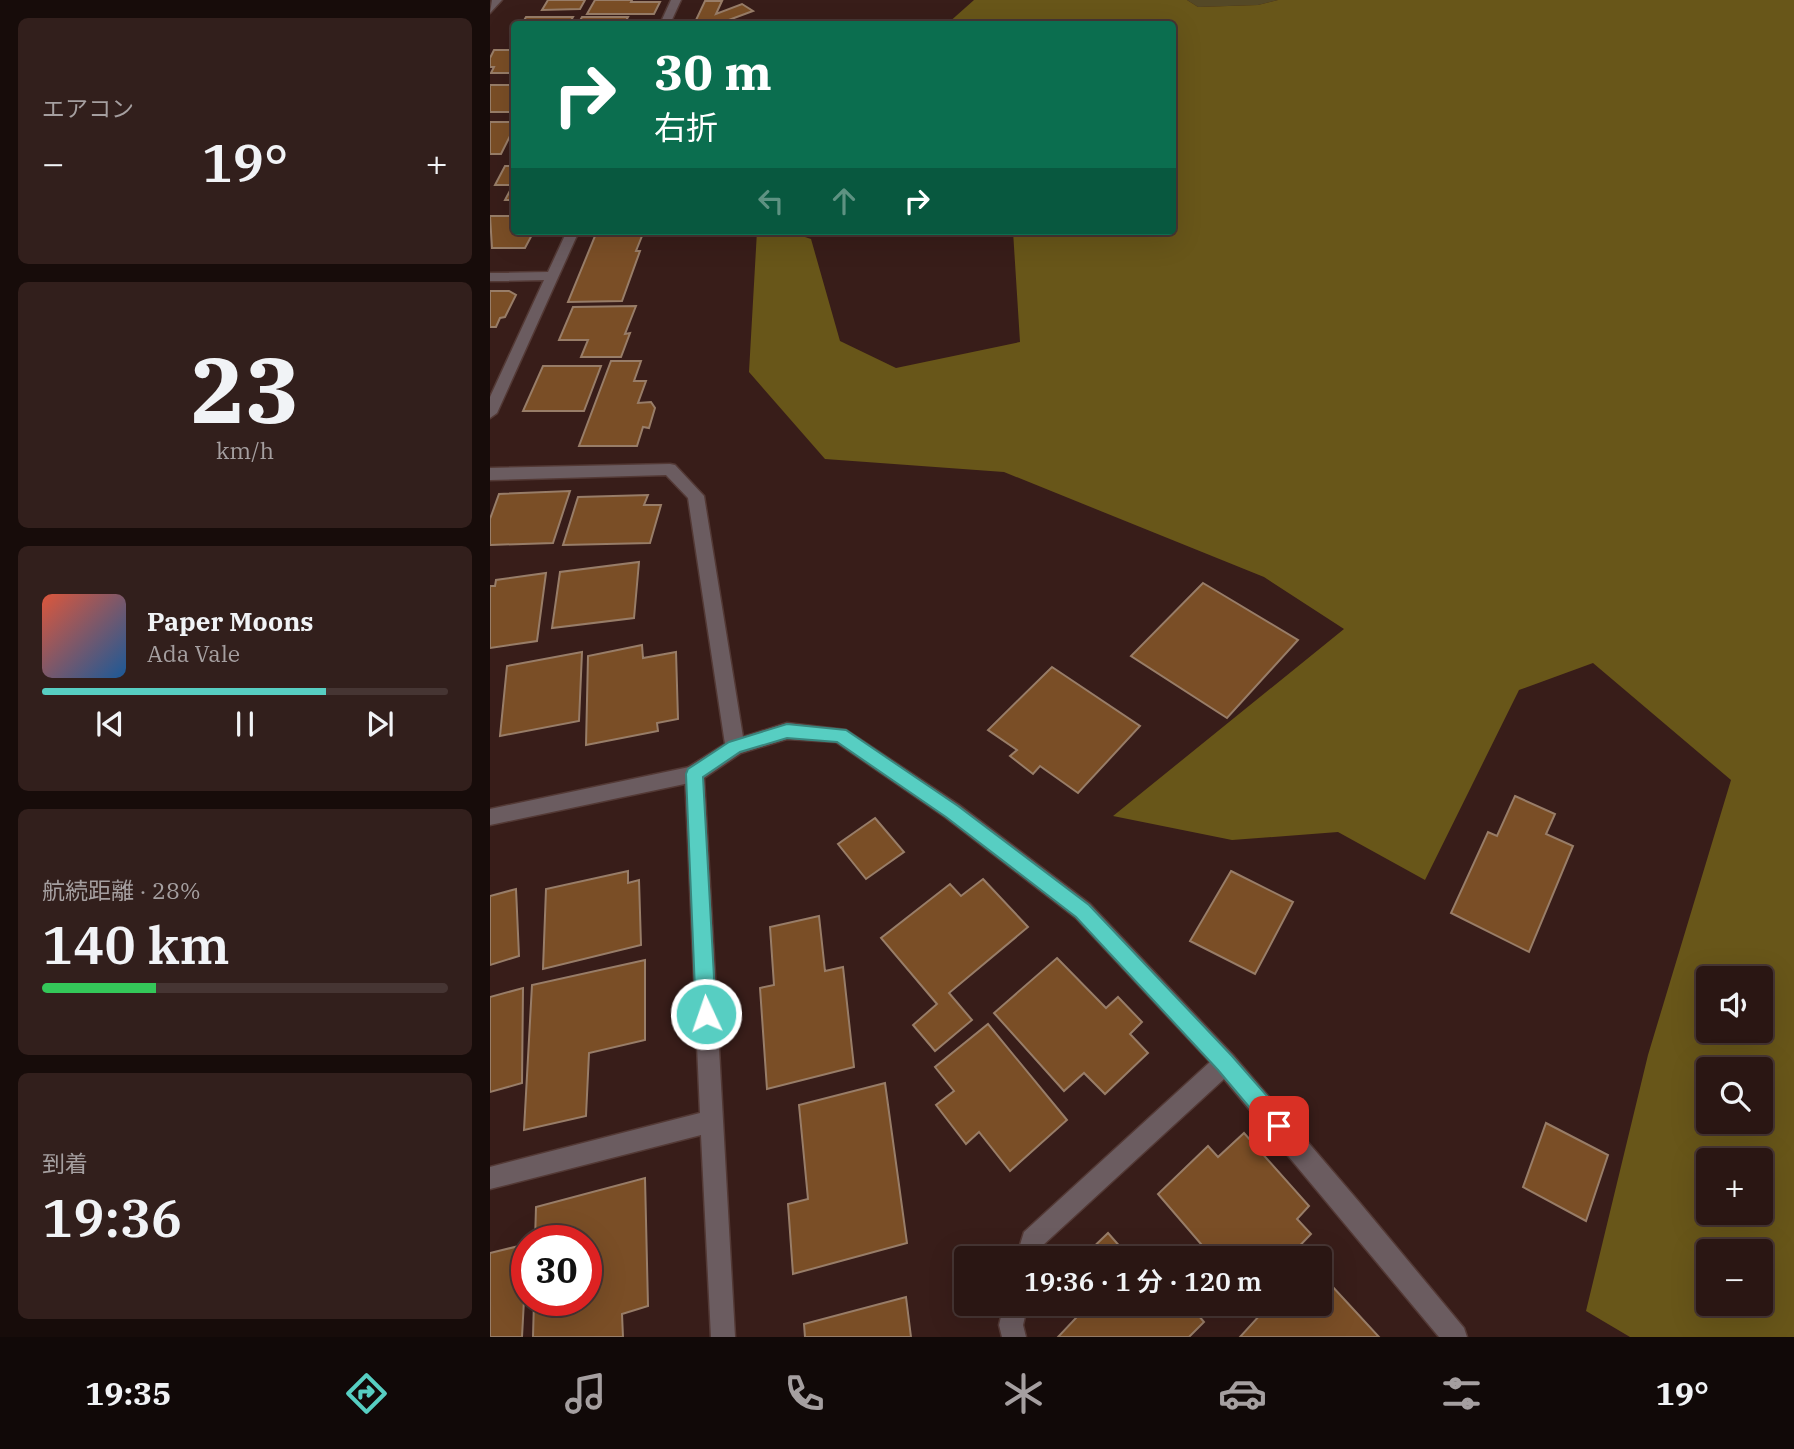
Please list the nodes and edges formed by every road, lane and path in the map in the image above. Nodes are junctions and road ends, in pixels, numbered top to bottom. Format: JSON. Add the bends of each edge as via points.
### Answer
{"nodes":[{"id":1,"x":496,"y":0,"type":"edge"},
{"id":2,"x":676,"y":0,"type":"edge"},
{"id":3,"x":490,"y":10,"type":"edge"},
{"id":4,"x":666,"y":21,"type":"edge"},
{"id":5,"x":571,"y":235,"type":"edge"},
{"id":6,"x":552,"y":276,"type":"junction"},
{"id":7,"x":490,"y":277,"type":"edge"},
{"id":8,"x":490,"y":413,"type":"edge"},
{"id":9,"x":490,"y":474,"type":"edge"},
{"id":10,"x":735,"y":747,"type":"junction"},
{"id":11,"x":694,"y":774,"type":"junction"},
{"id":12,"x":490,"y":817,"type":"edge"},
{"id":13,"x":1225,"y":1063,"type":"junction"},
{"id":14,"x":711,"y":1121,"type":"junction"},
{"id":15,"x":490,"y":1178,"type":"edge"},
{"id":16,"x":1031,"y":1246,"type":"edge"},
{"id":17,"x":1013,"y":1316,"type":"edge"},
{"id":18,"x":723,"y":1337,"type":"edge"},
{"id":19,"x":1014,"y":1337,"type":"edge"},
{"id":20,"x":1455,"y":1337,"type":"edge"}],
"edges":[{"from":1,"to":3,"type":"street"},
{"from":2,"to":4,"type":"street"},
{"from":5,"to":6,"type":"street"},
{"from":6,"to":7,"type":"street"},
{"from":6,"to":8,"type":"street"},
{"from":9,"to":10,"type":"street","via":[[670,470],[696,496]]},
{"from":10,"to":11,"type":"street"},
{"from":10,"to":13,"type":"street","via":[[787,731],[840,735],[952,811],[1083,911]]},
{"from":11,"to":12,"type":"street"},
{"from":11,"to":14,"type":"street"},
{"from":13,"to":16,"type":"street"},
{"from":13,"to":20,"type":"street"},
{"from":14,"to":15,"type":"street"},
{"from":14,"to":18,"type":"street"},
{"from":17,"to":19,"type":"street"}]}
